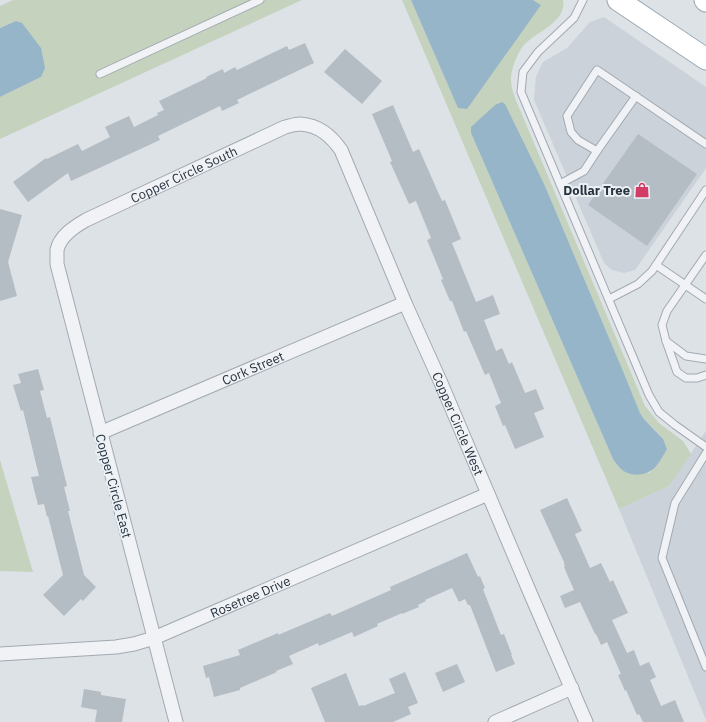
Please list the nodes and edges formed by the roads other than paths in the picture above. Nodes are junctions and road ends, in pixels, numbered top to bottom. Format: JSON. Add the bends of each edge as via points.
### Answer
{"nodes":[{"id":1,"x":260,"y":0,"type":"edge"},
{"id":2,"x":583,"y":0,"type":"edge"},
{"id":3,"x":618,"y":0,"type":"edge"},
{"id":4,"x":706,"y":59,"type":"edge"},
{"id":5,"x":100,"y":74,"type":"dead end"},
{"id":6,"x":636,"y":96,"type":"junction"},
{"id":7,"x":322,"y":130,"type":"joint"},
{"id":8,"x":706,"y":144,"type":"edge"},
{"id":9,"x":597,"y":151,"type":"junction"},
{"id":10,"x":560,"y":184,"type":"junction"},
{"id":11,"x":706,"y":190,"type":"edge"},
{"id":12,"x":57,"y":249,"type":"joint"},
{"id":13,"x":706,"y":255,"type":"edge"},
{"id":14,"x":656,"y":265,"type":"junction"},
{"id":15,"x":685,"y":285,"type":"junction"},
{"id":16,"x":609,"y":299,"type":"junction"},
{"id":17,"x":706,"y":299,"type":"edge"},
{"id":18,"x":405,"y":303,"type":"junction"},
{"id":19,"x":666,"y":341,"type":"junction"},
{"id":20,"x":706,"y":359,"type":"edge"},
{"id":21,"x":706,"y":375,"type":"edge"},
{"id":22,"x":100,"y":433,"type":"junction"},
{"id":23,"x":706,"y":447,"type":"edge"},
{"id":24,"x":706,"y":453,"type":"edge"},
{"id":25,"x":488,"y":494,"type":"junction"},
{"id":26,"x":154,"y":638,"type":"junction"},
{"id":27,"x":0,"y":654,"type":"edge"},
{"id":28,"x":706,"y":667,"type":"edge"},
{"id":29,"x":572,"y":688,"type":"junction"},
{"id":30,"x":176,"y":722,"type":"edge"},
{"id":31,"x":496,"y":722,"type":"edge"},
{"id":32,"x":586,"y":722,"type":"edge"}],
"edges":[{"from":1,"to":5,"type":"lane"},
{"from":2,"to":10,"type":"lane","via":[[574,18],[538,52],[523,72],[521,92]]},
{"from":3,"to":4,"type":"main road"},
{"from":6,"to":8,"type":"lane"},
{"from":6,"to":9,"type":"lane"},
{"from":6,"to":9,"type":"lane","via":[[597,70],[567,116],[571,132],[578,140]]},
{"from":7,"to":12,"type":"street","name":"Copper Circle South","via":[[299,124],[285,127],[86,220],[64,237]]},
{"from":7,"to":18,"type":"street","name":"Copper Circle West","via":[[342,150]]},
{"from":9,"to":10,"type":"lane","via":[[584,171]]},
{"from":10,"to":16,"type":"lane"},
{"from":11,"to":14,"type":"lane"},
{"from":12,"to":22,"type":"street","name":"Copper Circle East","via":[[57,264]]},
{"from":13,"to":15,"type":"lane"},
{"from":14,"to":15,"type":"lane"},
{"from":14,"to":16,"type":"lane","via":[[638,284]]},
{"from":15,"to":17,"type":"lane"},
{"from":15,"to":19,"type":"lane","via":[[667,311],[662,325]]},
{"from":16,"to":23,"type":"lane","via":[[659,412]]},
{"from":18,"to":22,"type":"street","name":"Cork Street"},
{"from":18,"to":25,"type":"street","name":"Copper Circle West"},
{"from":19,"to":20,"type":"lane","via":[[686,356]]},
{"from":19,"to":21,"type":"lane","via":[[677,372],[686,378]]},
{"from":22,"to":26,"type":"street","name":"Copper Circle East"},
{"from":24,"to":28,"type":"lane","via":[[675,504],[662,558]]},
{"from":25,"to":26,"type":"street","name":"Rosetree Drive"},
{"from":25,"to":29,"type":"street","name":"Copper Circle West"},
{"from":26,"to":27,"type":"street","name":"Rosetree Drive","via":[[116,647]]},
{"from":26,"to":30,"type":"street","name":"Copper Circle East"},
{"from":29,"to":31,"type":"street"},
{"from":29,"to":32,"type":"street","name":"Copper Circle West"}]}
